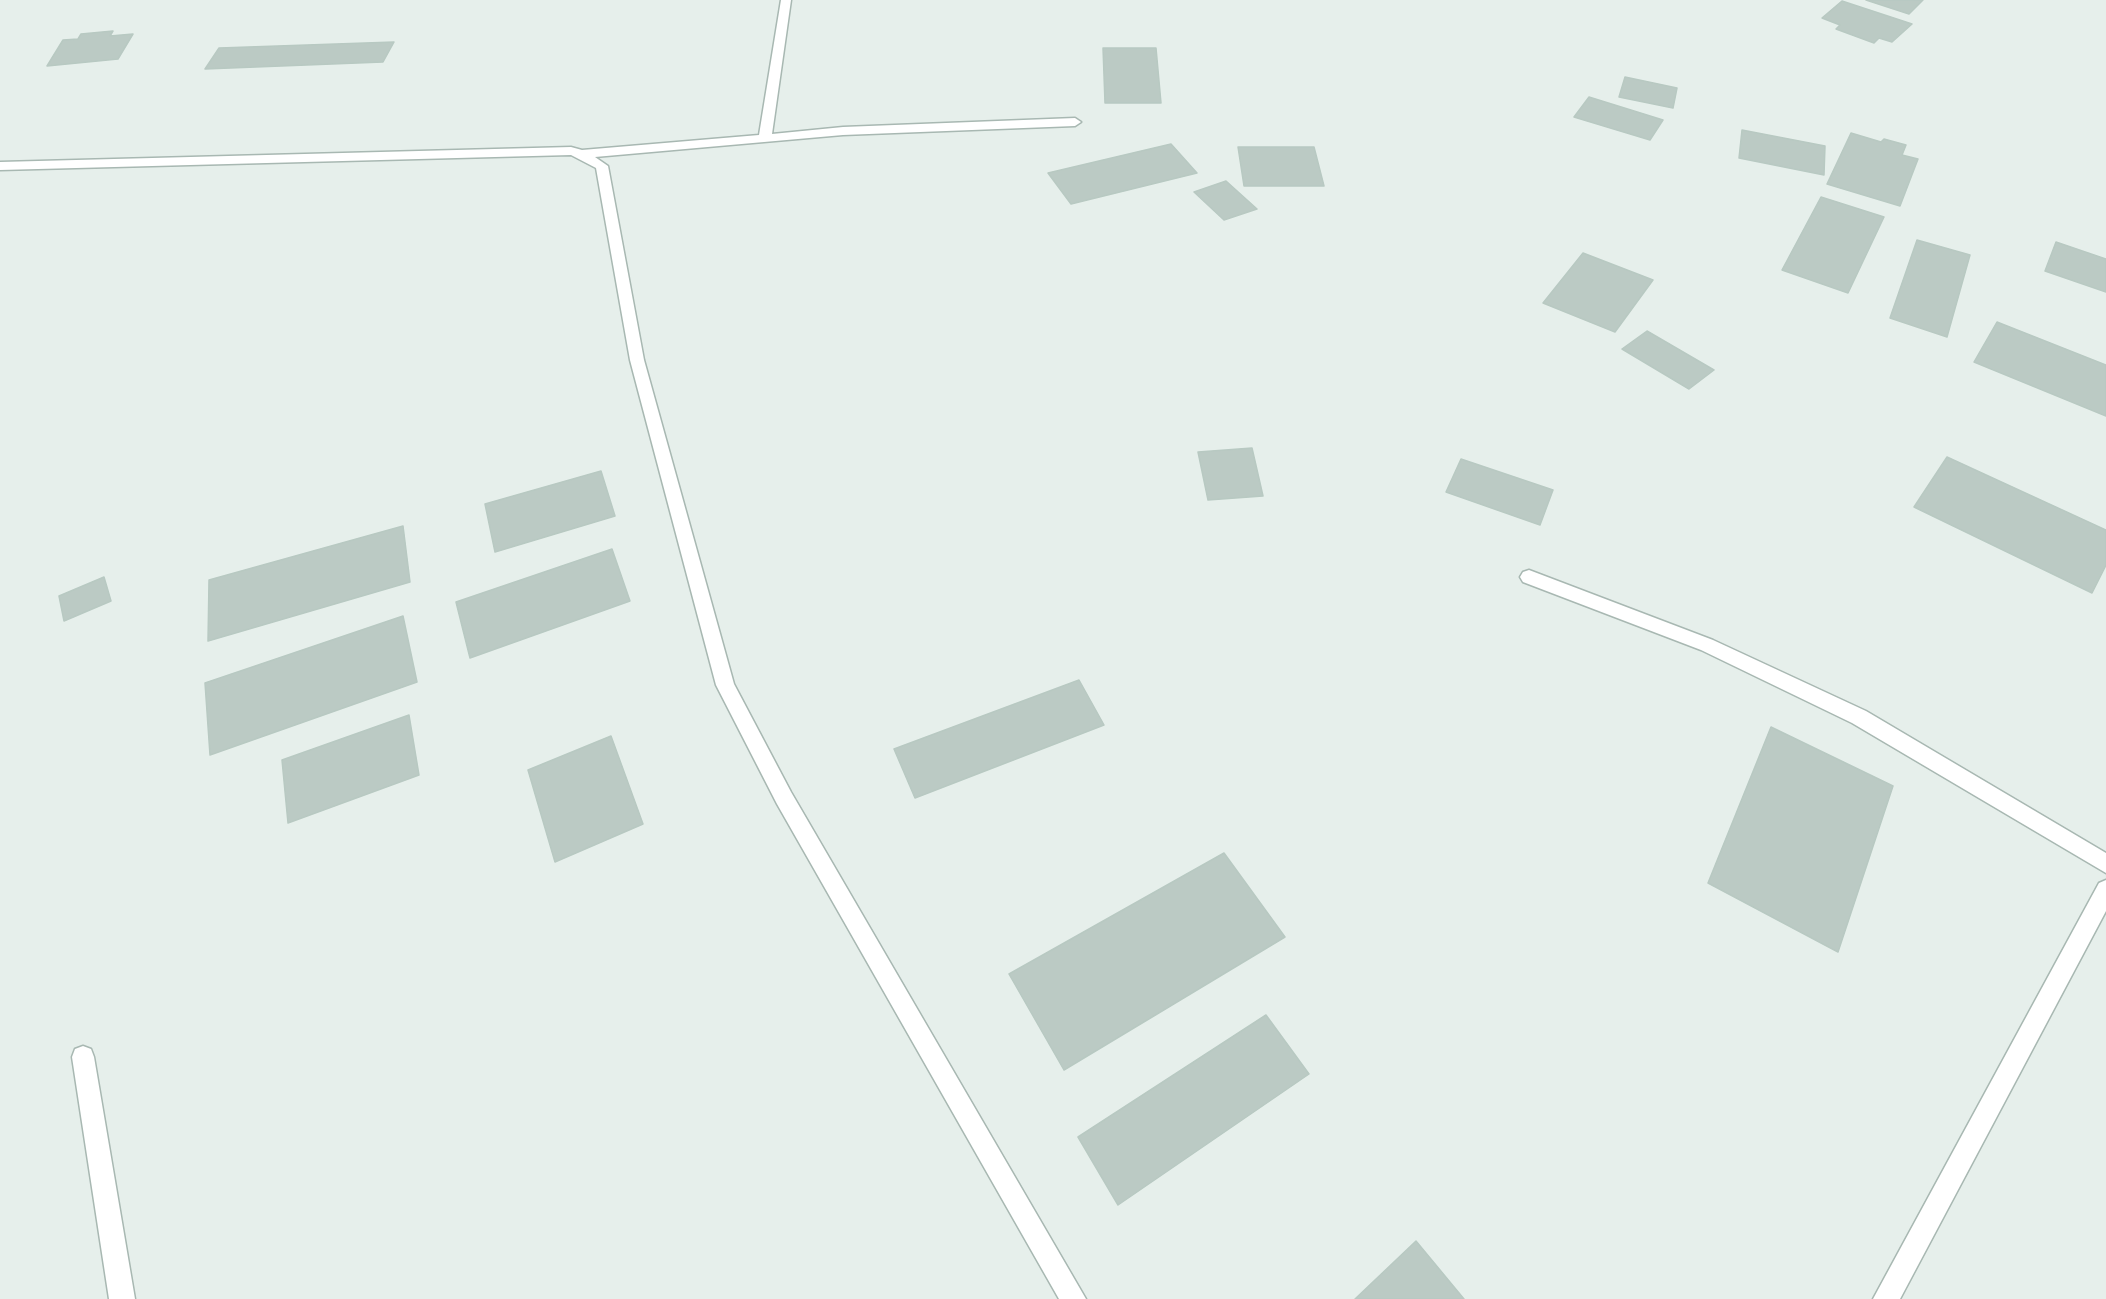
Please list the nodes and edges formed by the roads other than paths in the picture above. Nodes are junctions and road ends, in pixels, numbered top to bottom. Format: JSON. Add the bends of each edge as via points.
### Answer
{"nodes":[{"id":1,"x":786,"y":0,"type":"edge"},
{"id":2,"x":1075,"y":122,"type":"dead end"},
{"id":3,"x":765,"y":138,"type":"junction"},
{"id":4,"x":582,"y":153,"type":"junction"},
{"id":5,"x":0,"y":166,"type":"edge"},
{"id":6,"x":1529,"y":577,"type":"dead end"},
{"id":7,"x":2106,"y":864,"type":"edge"},
{"id":8,"x":2106,"y":890,"type":"edge"},
{"id":9,"x":83,"y":1057,"type":"dead end"},
{"id":10,"x":122,"y":1299,"type":"edge"},
{"id":11,"x":1073,"y":1299,"type":"edge"},
{"id":12,"x":1886,"y":1299,"type":"edge"}],
"edges":[{"from":1,"to":3,"type":"street"},
{"from":2,"to":3,"type":"street"},
{"from":3,"to":4,"type":"street"},
{"from":4,"to":5,"type":"street"},
{"from":4,"to":11,"type":"street","via":[[602,166],[637,360],[725,684],[784,798]]},
{"from":6,"to":7,"type":"street","via":[[1707,645],[1859,717]]},
{"from":8,"to":12,"type":"street"},
{"from":9,"to":10,"type":"street"}]}
